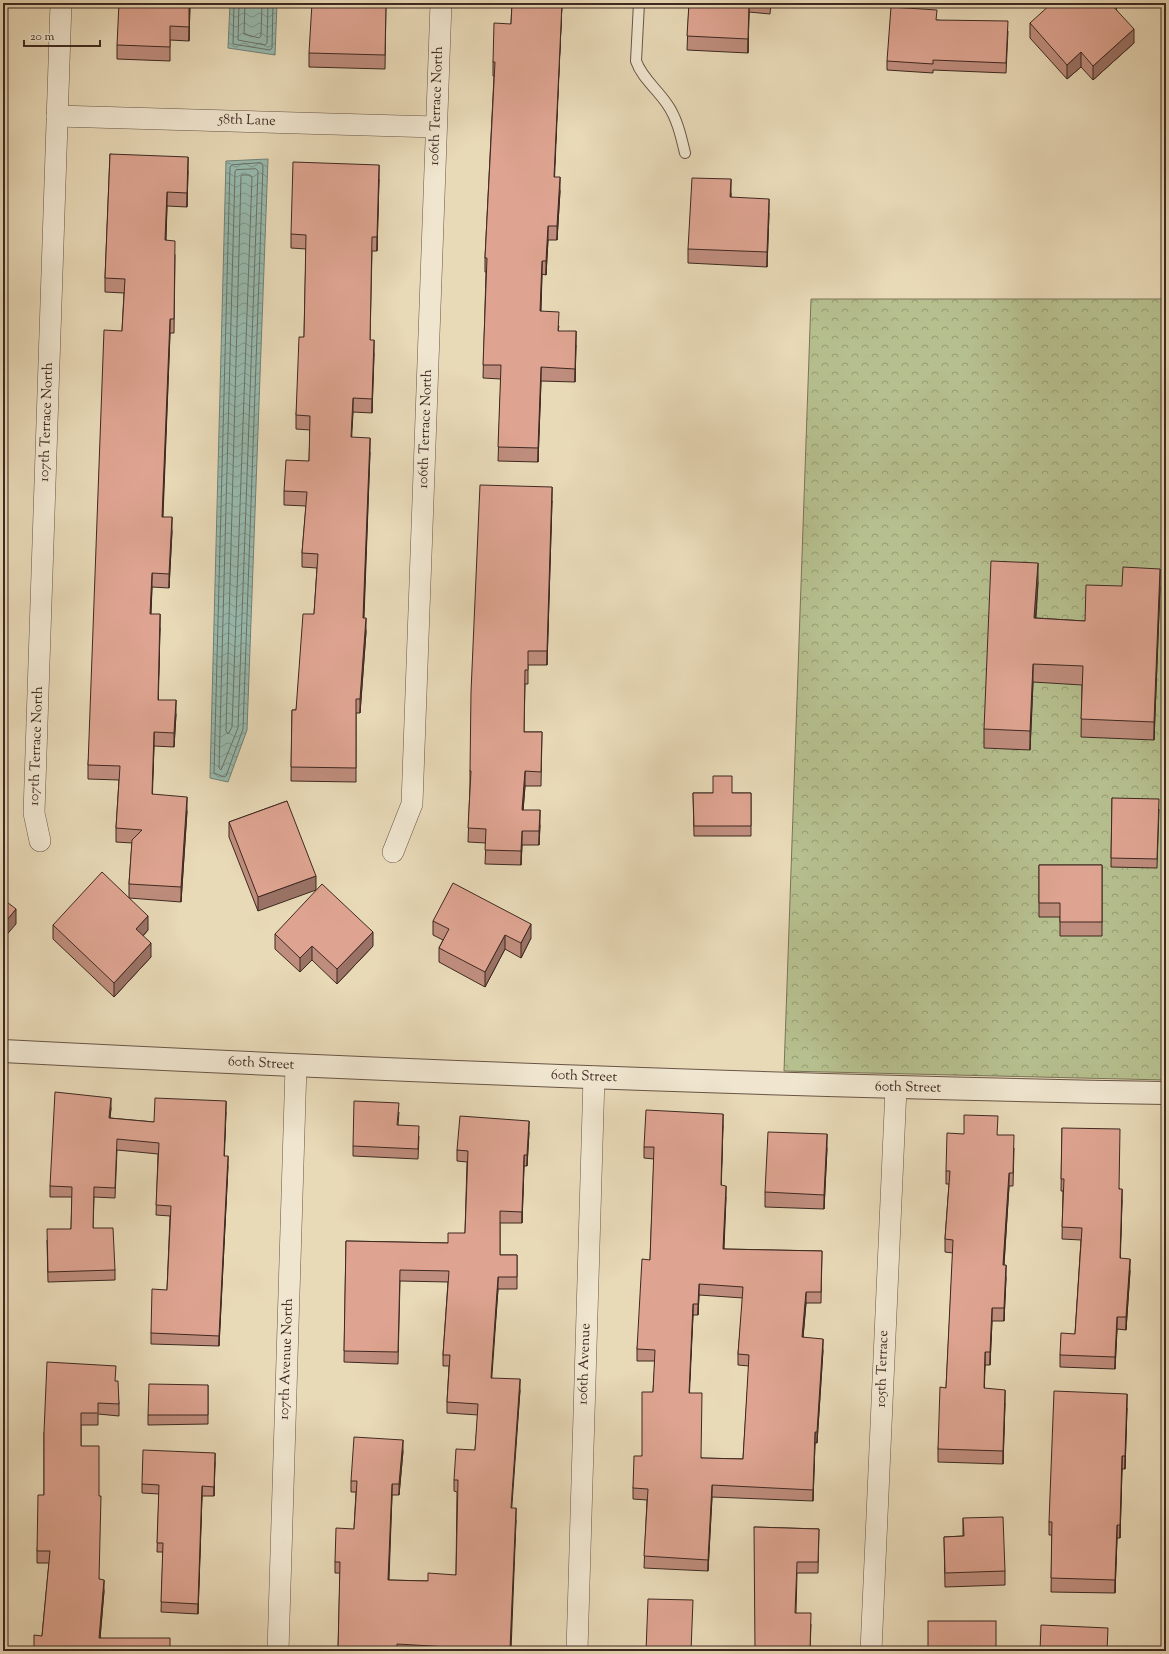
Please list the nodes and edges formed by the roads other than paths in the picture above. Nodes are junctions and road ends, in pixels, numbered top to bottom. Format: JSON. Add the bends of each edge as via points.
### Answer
{"nodes":[{"id":1,"x":61,"y":3,"type":"edge"},
{"id":2,"x":441,"y":3,"type":"edge"},
{"id":3,"x":639,"y":3,"type":"edge"},
{"id":4,"x":57,"y":116,"type":"junction"},
{"id":5,"x":436,"y":127,"type":"junction"},
{"id":6,"x":685,"y":153,"type":"dead end"},
{"id":7,"x":40,"y":841,"type":"dead end"},
{"id":8,"x":393,"y":852,"type":"dead end"},
{"id":9,"x":3,"y":1051,"type":"edge"},
{"id":10,"x":296,"y":1066,"type":"junction"},
{"id":11,"x":594,"y":1077,"type":"junction"},
{"id":12,"x":896,"y":1088,"type":"junction"},
{"id":13,"x":1166,"y":1093,"type":"edge"},
{"id":14,"x":278,"y":1651,"type":"edge"},
{"id":15,"x":577,"y":1651,"type":"edge"},
{"id":16,"x":871,"y":1651,"type":"edge"}],
"edges":[{"from":1,"to":4,"type":"street","name":"107th Terrace North"},
{"from":2,"to":5,"type":"street","name":"106th Terrace North"},
{"from":3,"to":6,"type":"lane","via":[[636,61],[638,68],[667,104],[677,122]]},
{"from":4,"to":5,"type":"street","name":"58th Lane"},
{"from":4,"to":7,"type":"street","name":"107th Terrace North","via":[[34,813]]},
{"from":5,"to":8,"type":"street","name":"106th Terrace North","via":[[412,804]]},
{"from":9,"to":10,"type":"street","name":"60th Street"},
{"from":10,"to":11,"type":"street","name":"60th Street"},
{"from":10,"to":14,"type":"street","name":"107th Avenue North"},
{"from":11,"to":12,"type":"street","name":"60th Street"},
{"from":11,"to":15,"type":"street","name":"106th Avenue"},
{"from":12,"to":13,"type":"street","name":"60th Street"},
{"from":12,"to":16,"type":"street","name":"105th Terrace"}]}
